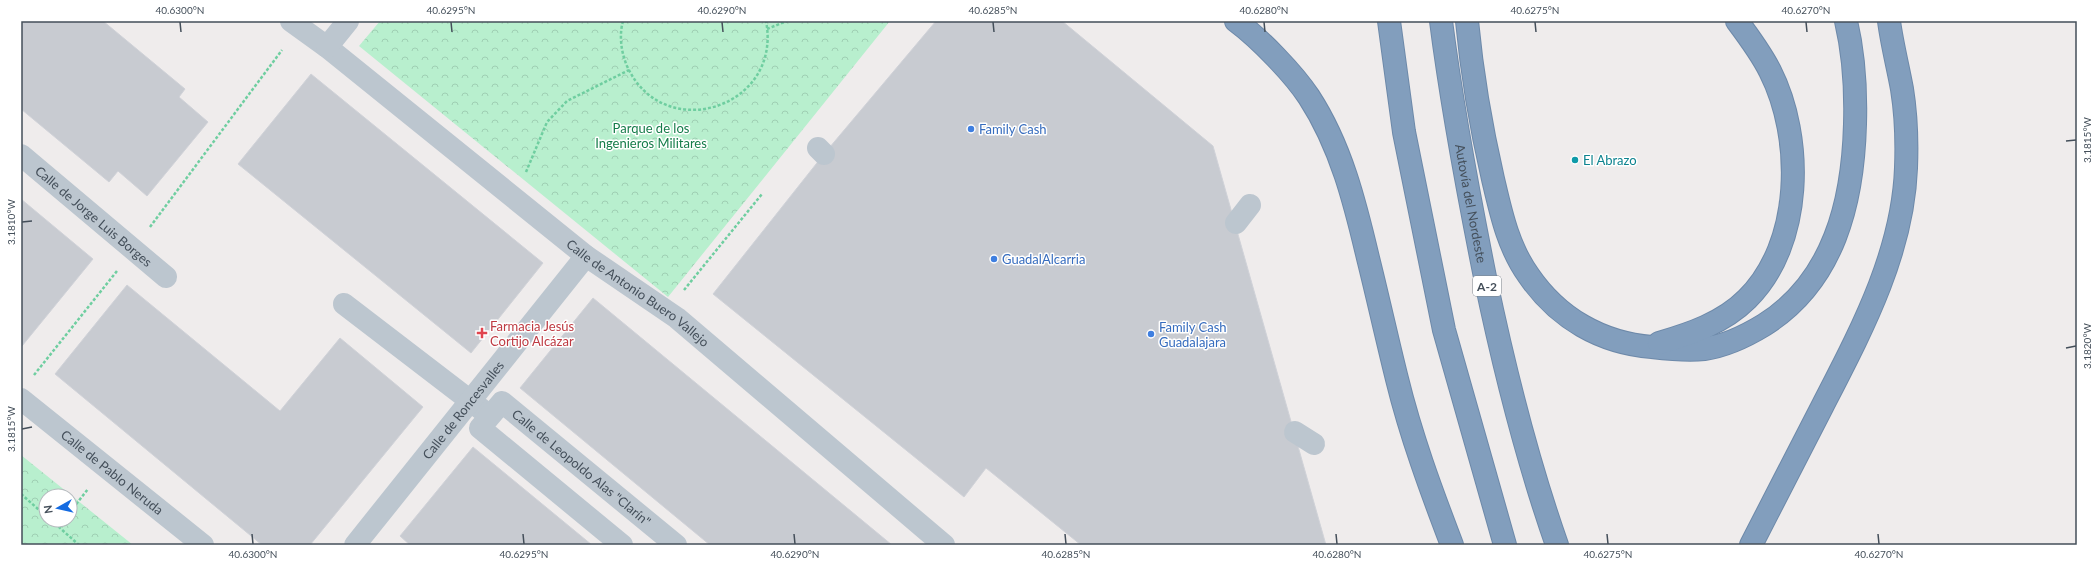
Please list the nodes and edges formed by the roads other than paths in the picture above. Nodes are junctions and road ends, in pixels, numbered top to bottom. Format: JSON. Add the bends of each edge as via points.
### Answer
{"nodes":[{"id":1,"x":348,"y":21,"type":"edge"},
{"id":2,"x":1236,"y":21,"type":"edge"},
{"id":3,"x":1390,"y":21,"type":"edge"},
{"id":4,"x":1441,"y":21,"type":"edge"},
{"id":5,"x":1467,"y":21,"type":"edge"},
{"id":6,"x":1737,"y":21,"type":"edge"},
{"id":7,"x":1846,"y":21,"type":"edge"},
{"id":8,"x":1889,"y":21,"type":"edge"},
{"id":9,"x":295,"y":24,"type":"edge"},
{"id":10,"x":327,"y":47,"type":"junction"},
{"id":11,"x":21,"y":156,"type":"edge"},
{"id":12,"x":1250,"y":205,"type":"dead end"},
{"id":13,"x":1236,"y":223,"type":"dead end"},
{"id":14,"x":586,"y":256,"type":"junction"},
{"id":15,"x":166,"y":277,"type":"dead end"},
{"id":16,"x":344,"y":304,"type":"dead end"},
{"id":17,"x":1646,"y":347,"type":"junction"},
{"id":18,"x":21,"y":399,"type":"edge"},
{"id":19,"x":470,"y":400,"type":"junction"},
{"id":20,"x":490,"y":416,"type":"junction"},
{"id":21,"x":1295,"y":432,"type":"dead end"},
{"id":22,"x":1314,"y":444,"type":"dead end"},
{"id":23,"x":203,"y":545,"type":"edge"},
{"id":24,"x":355,"y":545,"type":"edge"},
{"id":25,"x":622,"y":545,"type":"edge"},
{"id":26,"x":676,"y":545,"type":"edge"},
{"id":27,"x":944,"y":545,"type":"edge"},
{"id":28,"x":1452,"y":545,"type":"edge"},
{"id":29,"x":1505,"y":545,"type":"edge"},
{"id":30,"x":1557,"y":545,"type":"edge"},
{"id":31,"x":1751,"y":545,"type":"edge"}],
"edges":[{"from":1,"to":10,"type":"street"},
{"from":2,"to":28,"type":"highway","via":[[1253,34],[1309,96],[1329,133],[1346,175],[1421,464]]},
{"from":3,"to":29,"type":"highway","via":[[1404,132],[1444,330]]},
{"from":4,"to":30,"type":"highway","name":"Autovía del Nordeste","number":"A-2","via":[[1447,72],[1471,206],[1502,355],[1516,415]]},
{"from":5,"to":17,"type":"highway","via":[[1484,137],[1505,226],[1514,252],[1546,299],[1566,317],[1589,331],[1617,342]]},
{"from":6,"to":17,"type":"highway","via":[[1771,72],[1783,104],[1790,135],[1793,170],[1792,202],[1786,229],[1777,255],[1764,279],[1747,299],[1724,317],[1702,329]]},
{"from":7,"to":17,"type":"highway","via":[[1856,104],[1854,153],[1842,220],[1822,264],[1791,303],[1772,320],[1751,333],[1705,349]]},
{"from":8,"to":31,"type":"highway","via":[[1902,91],[1905,128],[1906,168],[1900,222],[1890,258],[1860,332]]},
{"from":9,"to":10,"type":"street","name":"Calle de Antonio Buero Vallejo"},
{"from":10,"to":14,"type":"street","name":"Calle de Antonio Buero Vallejo"},
{"from":11,"to":15,"type":"street","name":"Calle de Jorge Luis Borges"},
{"from":12,"to":13,"type":"street"},
{"from":14,"to":19,"type":"street","name":"Calle de Roncesvalles"},
{"from":14,"to":27,"type":"street","name":"Calle de Antonio Buero Vallejo","via":[[666,311]]},
{"from":16,"to":19,"type":"street"},
{"from":18,"to":23,"type":"street","name":"Calle de Pablo Neruda"},
{"from":19,"to":20,"type":"street","name":"Calle de Leopoldo Alas \"Clarín\""},
{"from":19,"to":24,"type":"street","name":"Calle de Roncesvalles"},
{"from":20,"to":25,"type":"street","name":"Calle de Leopoldo Alas \"Clarín\"","via":[[480,428]]},
{"from":20,"to":26,"type":"street","name":"Calle de Leopoldo Alas \"Clarín\"","via":[[502,402]]},
{"from":21,"to":22,"type":"street"}]}
